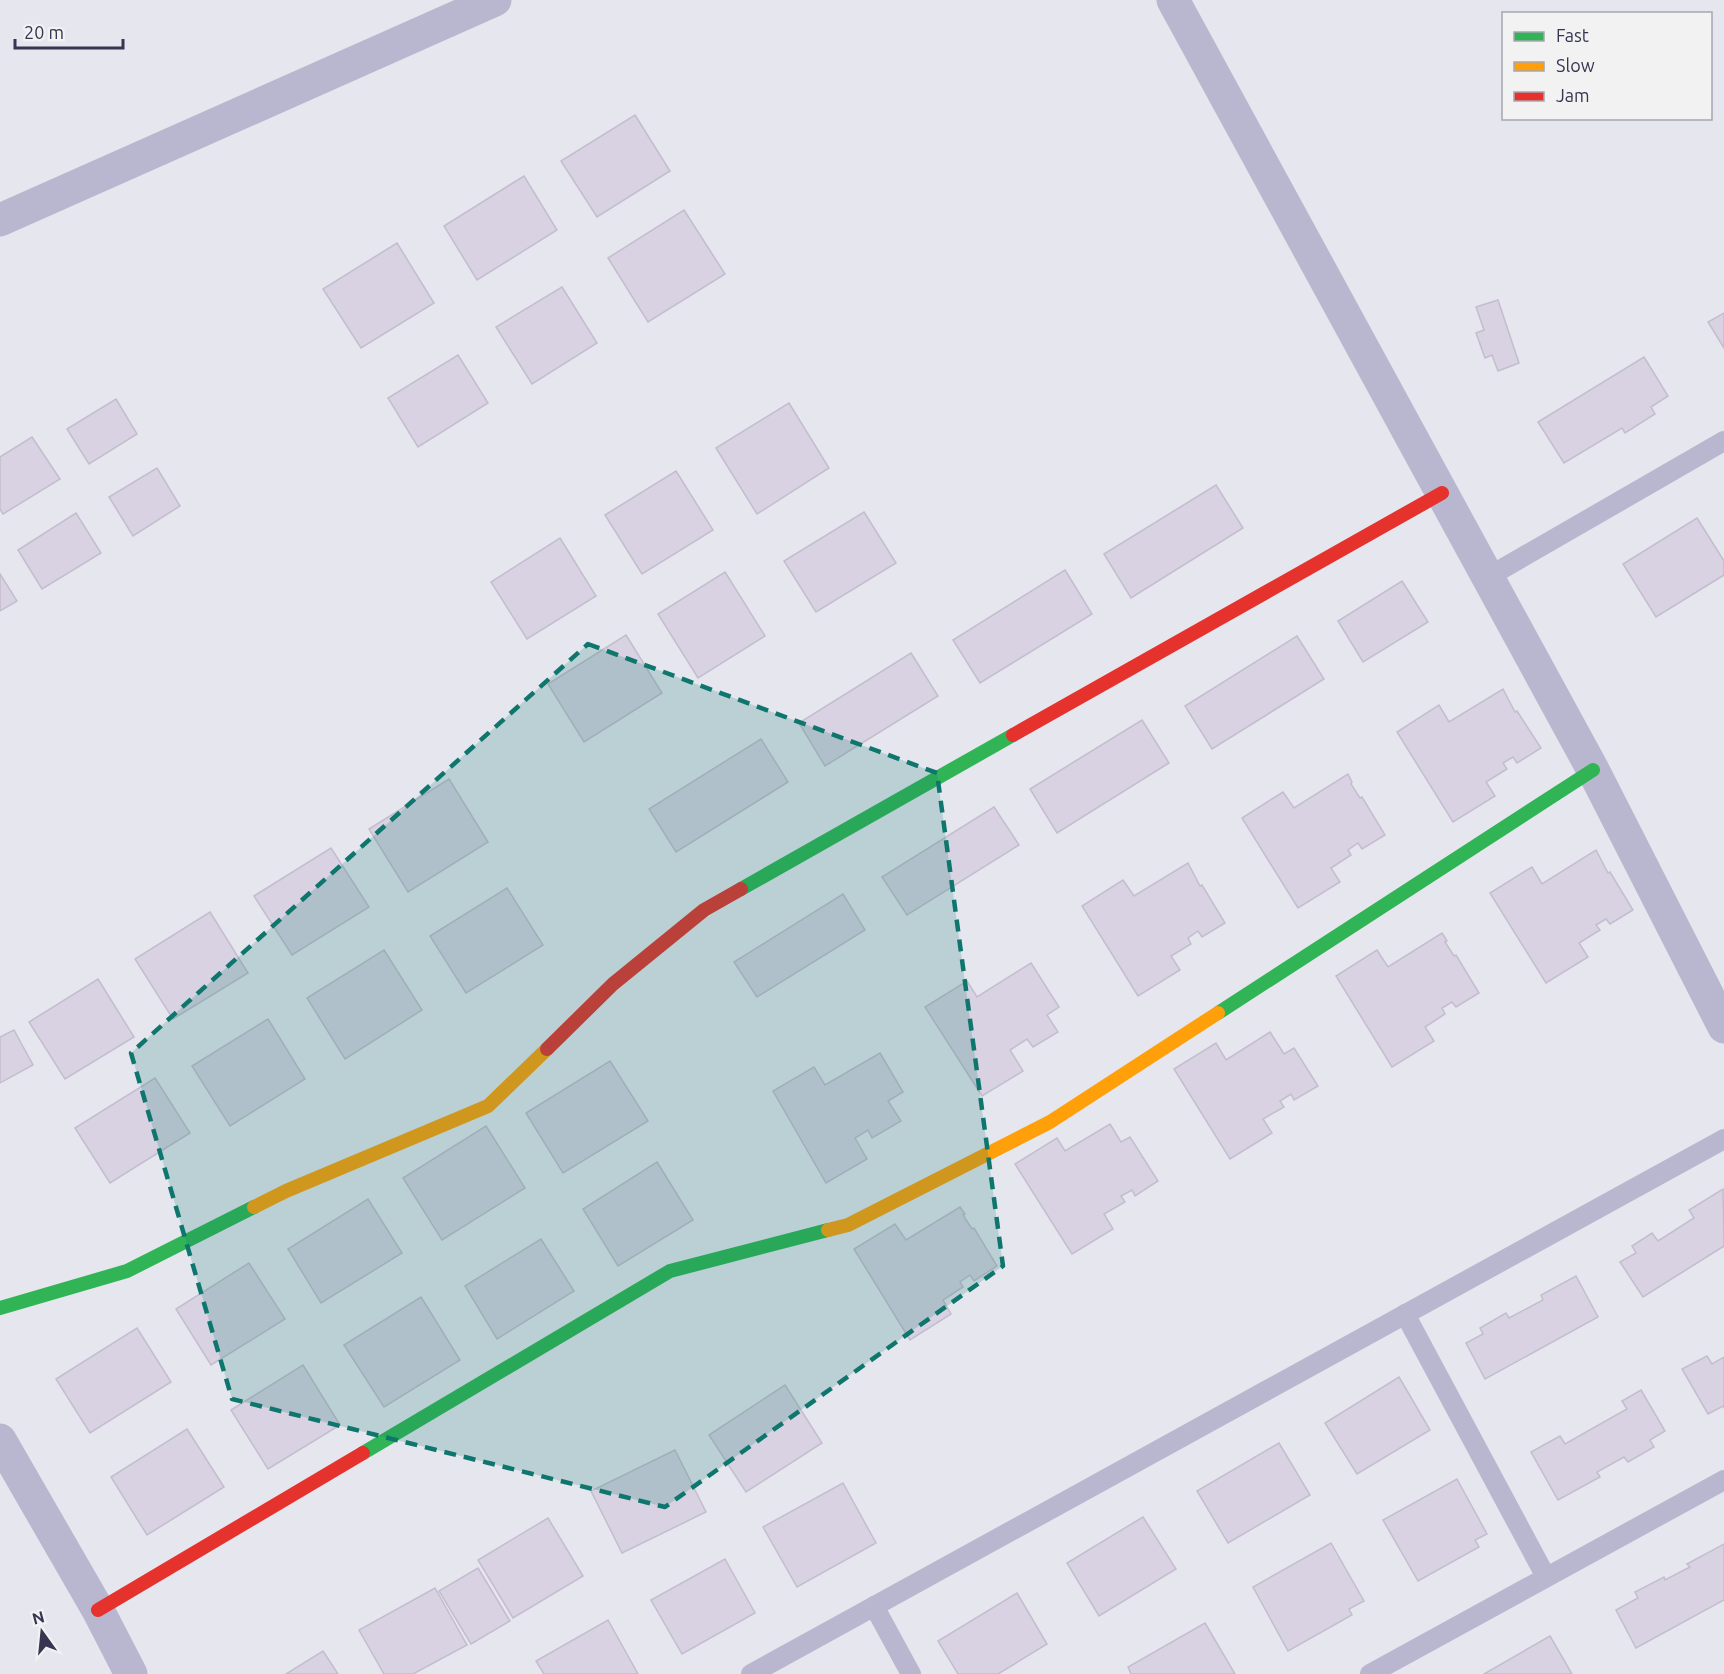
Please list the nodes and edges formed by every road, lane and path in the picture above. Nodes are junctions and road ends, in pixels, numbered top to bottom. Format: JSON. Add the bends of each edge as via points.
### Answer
{"nodes":[{"id":1,"x":495,"y":0,"type":"edge"},
{"id":2,"x":1173,"y":0,"type":"edge"},
{"id":3,"x":0,"y":220,"type":"edge"},
{"id":4,"x":1724,"y":441,"type":"edge"},
{"id":5,"x":1442,"y":493,"type":"junction"},
{"id":6,"x":1488,"y":577,"type":"junction"},
{"id":7,"x":1593,"y":770,"type":"junction"},
{"id":8,"x":1724,"y":1028,"type":"edge"},
{"id":9,"x":1724,"y":1139,"type":"edge"},
{"id":10,"x":0,"y":1308,"type":"edge"},
{"id":11,"x":1405,"y":1314,"type":"junction"},
{"id":12,"x":0,"y":1440,"type":"edge"},
{"id":13,"x":1724,"y":1480,"type":"edge"},
{"id":14,"x":1546,"y":1577,"type":"junction"},
{"id":15,"x":874,"y":1606,"type":"junction"},
{"id":16,"x":98,"y":1610,"type":"junction"},
{"id":17,"x":131,"y":1674,"type":"edge"},
{"id":18,"x":751,"y":1674,"type":"edge"},
{"id":19,"x":911,"y":1674,"type":"edge"},
{"id":20,"x":1370,"y":1674,"type":"edge"}],
"edges":[{"from":1,"to":3,"type":"street"},
{"from":2,"to":5,"type":"street"},
{"from":4,"to":6,"type":"lane"},
{"from":5,"to":6,"type":"street"},
{"from":5,"to":10,"type":"street","via":[[704,910],[613,984],[488,1106],[286,1191],[126,1271]]},
{"from":6,"to":7,"type":"street"},
{"from":7,"to":8,"type":"street"},
{"from":7,"to":16,"type":"street","via":[[1050,1122],[848,1225],[670,1271]]},
{"from":9,"to":11,"type":"lane"},
{"from":11,"to":14,"type":"lane"},
{"from":11,"to":15,"type":"lane"},
{"from":12,"to":16,"type":"street"},
{"from":13,"to":14,"type":"lane"},
{"from":14,"to":20,"type":"lane"},
{"from":15,"to":18,"type":"lane"},
{"from":15,"to":19,"type":"lane"},
{"from":16,"to":17,"type":"street"}]}
